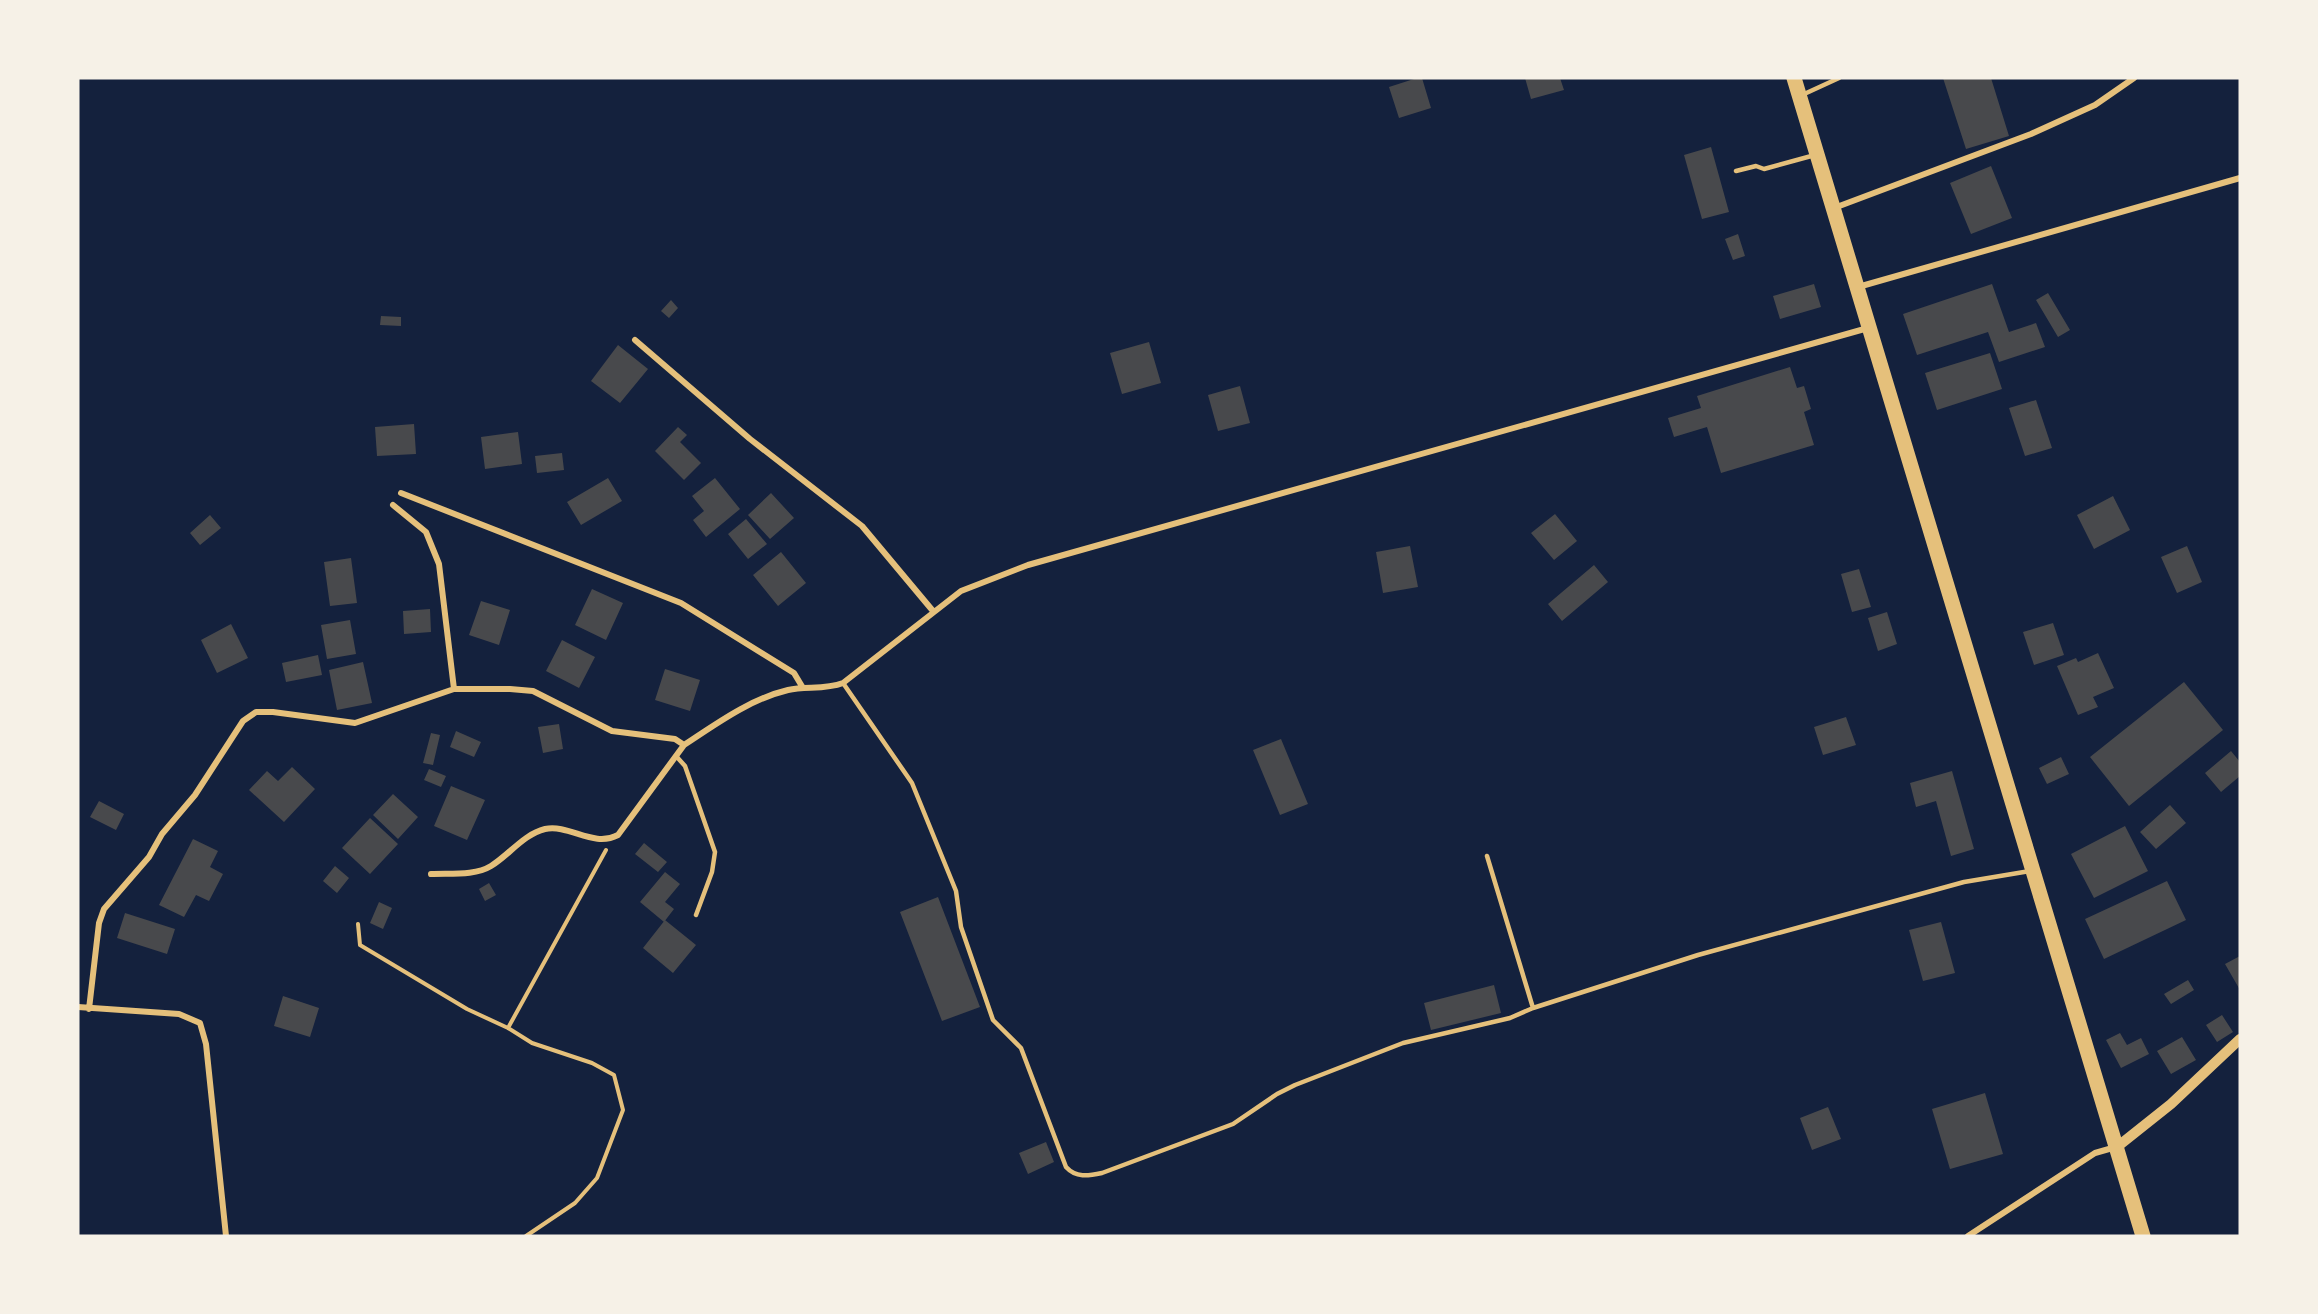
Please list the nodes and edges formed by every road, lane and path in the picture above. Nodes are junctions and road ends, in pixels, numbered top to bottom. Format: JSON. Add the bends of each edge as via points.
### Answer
{"nodes":[{"id":1,"x":1794,"y":78,"type":"edge"},
{"id":2,"x":1839,"y":78,"type":"edge"},
{"id":3,"x":2134,"y":78,"type":"edge"},
{"id":4,"x":1800,"y":96,"type":"junction"},
{"id":5,"x":1817,"y":154,"type":"junction"},
{"id":6,"x":1736,"y":171,"type":"dead end"},
{"id":7,"x":2240,"y":178,"type":"edge"},
{"id":8,"x":1834,"y":209,"type":"junction"},
{"id":9,"x":1858,"y":287,"type":"junction"},
{"id":10,"x":1870,"y":328,"type":"junction"},
{"id":11,"x":635,"y":340,"type":"dead end"},
{"id":12,"x":401,"y":493,"type":"dead end"},
{"id":13,"x":393,"y":505,"type":"dead end"},
{"id":14,"x":933,"y":611,"type":"junction"},
{"id":15,"x":843,"y":683,"type":"junction"},
{"id":16,"x":803,"y":688,"type":"junction"},
{"id":17,"x":454,"y":689,"type":"junction"},
{"id":18,"x":684,"y":745,"type":"junction"},
{"id":19,"x":676,"y":756,"type":"junction"},
{"id":20,"x":609,"y":840,"type":"junction"},
{"id":21,"x":1487,"y":856,"type":"dead end"},
{"id":22,"x":2032,"y":870,"type":"junction"},
{"id":23,"x":431,"y":874,"type":"dead end"},
{"id":24,"x":696,"y":915,"type":"dead end"},
{"id":25,"x":358,"y":924,"type":"dead end"},
{"id":26,"x":78,"y":1007,"type":"edge"},
{"id":27,"x":1533,"y":1008,"type":"junction"},
{"id":28,"x":89,"y":1009,"type":"junction"},
{"id":29,"x":508,"y":1028,"type":"junction"},
{"id":30,"x":2240,"y":1039,"type":"edge"},
{"id":31,"x":2117,"y":1147,"type":"junction"},
{"id":32,"x":226,"y":1236,"type":"edge"},
{"id":33,"x":526,"y":1236,"type":"edge"},
{"id":34,"x":1968,"y":1236,"type":"edge"},
{"id":35,"x":2142,"y":1236,"type":"edge"}],
"edges":[{"from":1,"to":4,"type":"main road"},
{"from":2,"to":4,"type":"lane"},
{"from":3,"to":8,"type":"street","via":[[2096,105],[2031,134]]},
{"from":4,"to":5,"type":"main road"},
{"from":5,"to":6,"type":"lane","via":[[1764,169],[1756,166]]},
{"from":5,"to":8,"type":"main road"},
{"from":7,"to":9,"type":"street"},
{"from":8,"to":9,"type":"main road"},
{"from":9,"to":10,"type":"main road"},
{"from":10,"to":14,"type":"street","via":[[1028,565],[961,591]]},
{"from":10,"to":22,"type":"main road"},
{"from":11,"to":14,"type":"street","via":[[750,440],[862,526]]},
{"from":12,"to":16,"type":"street","via":[[681,603],[794,674]]},
{"from":13,"to":17,"type":"street","via":[[426,532],[439,564]]},
{"from":14,"to":15,"type":"street"},
{"from":15,"to":16,"type":"street","via":[[831,688]]},
{"from":15,"to":27,"type":"lane","via":[[912,783],[956,891],[961,927],[993,1020],[1021,1048],[1072,1174],[1102,1173],[1233,1124],[1286,1089],[1403,1043],[1510,1018]]},
{"from":16,"to":18,"type":"street","via":[[765,698]]},
{"from":17,"to":18,"type":"street","via":[[533,691],[612,731],[675,740]]},
{"from":17,"to":28,"type":"street","via":[[355,723],[273,712],[256,712],[243,721],[195,795],[104,909]]},
{"from":18,"to":19,"type":"street"},
{"from":19,"to":20,"type":"street","via":[[618,835]]},
{"from":19,"to":24,"type":"lane","via":[[685,766],[715,852],[712,873]]},
{"from":20,"to":23,"type":"street","via":[[548,829],[533,834],[489,867],[472,873]]},
{"from":20,"to":29,"type":"path"},
{"from":21,"to":27,"type":"lane"},
{"from":22,"to":27,"type":"lane","via":[[1964,882],[1709,952]]},
{"from":22,"to":31,"type":"main road"},
{"from":25,"to":29,"type":"path","via":[[360,945],[467,1009]]},
{"from":26,"to":28,"type":"street"},
{"from":28,"to":32,"type":"street","via":[[179,1014],[200,1023],[206,1044]]},
{"from":29,"to":33,"type":"path","via":[[532,1043],[592,1063],[614,1075],[623,1110],[597,1178],[575,1203]]},
{"from":30,"to":31,"type":"street","via":[[2171,1104]]},
{"from":31,"to":34,"type":"street","via":[[2095,1153]]},
{"from":31,"to":35,"type":"main road"}]}
